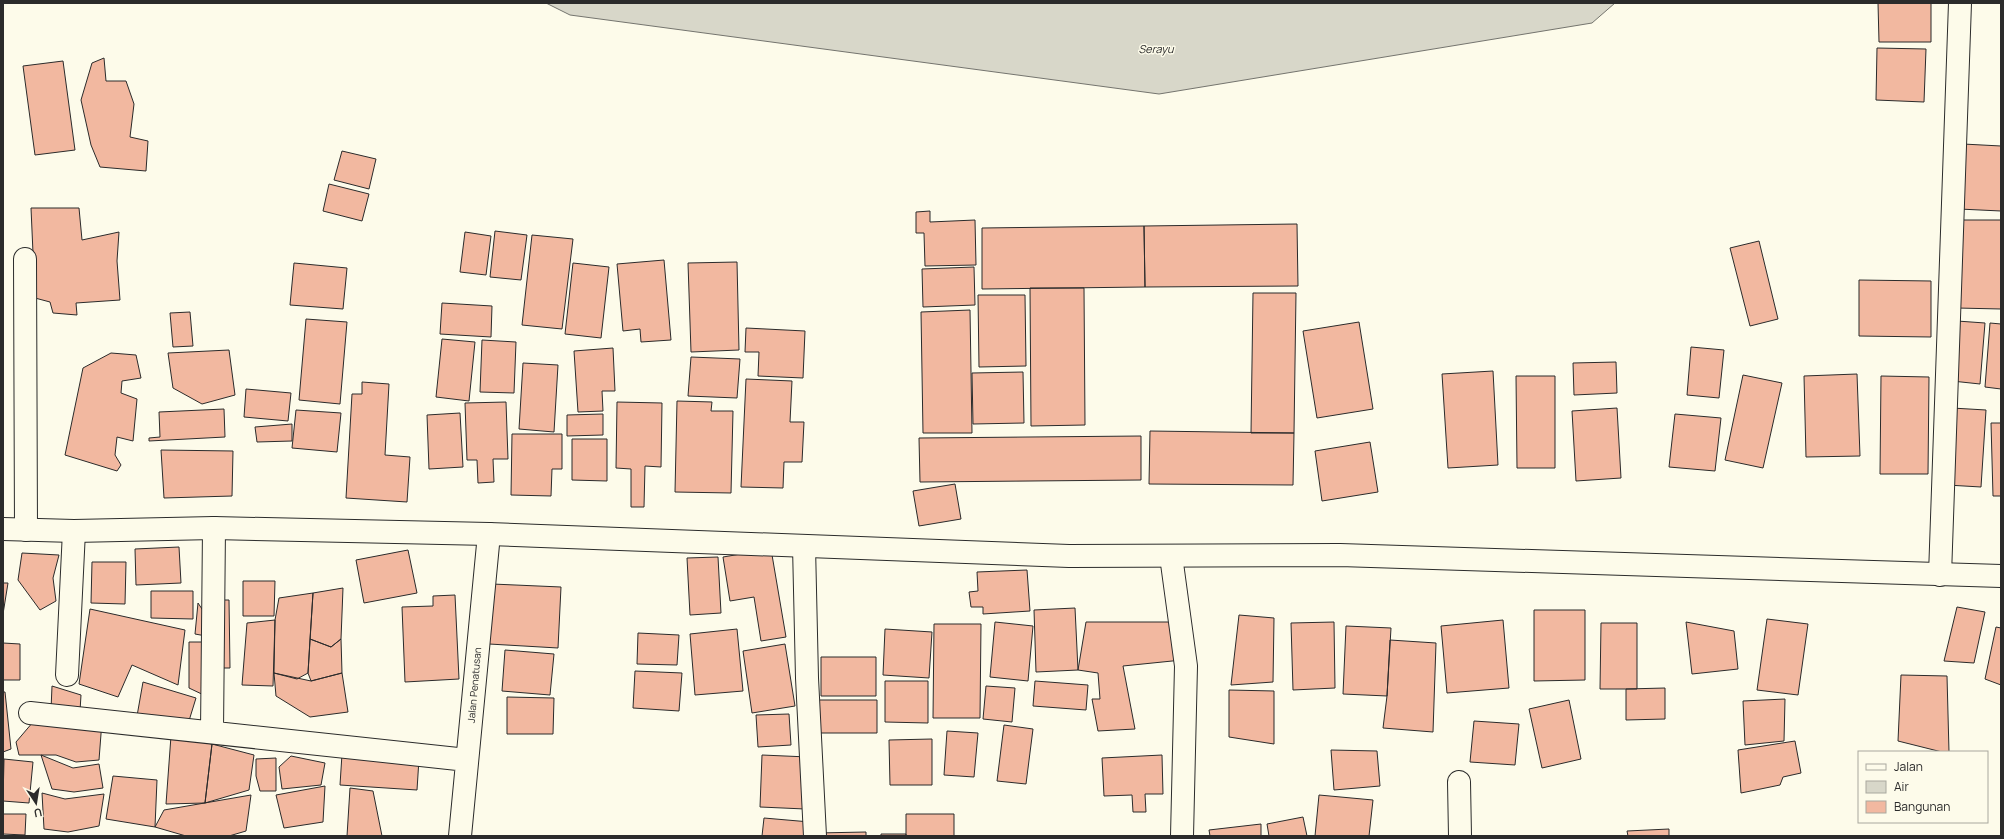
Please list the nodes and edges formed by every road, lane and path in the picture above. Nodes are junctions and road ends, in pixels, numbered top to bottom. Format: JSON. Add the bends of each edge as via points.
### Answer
{"nodes":[{"id":1,"x":1960,"y":3,"type":"edge"},
{"id":2,"x":25,"y":259,"type":"dead end"},
{"id":3,"x":214,"y":528,"type":"junction"},
{"id":4,"x":3,"y":529,"type":"edge"},
{"id":5,"x":26,"y":530,"type":"junction"},
{"id":6,"x":74,"y":531,"type":"junction"},
{"id":7,"x":489,"y":534,"type":"junction"},
{"id":8,"x":804,"y":546,"type":"junction"},
{"id":9,"x":1171,"y":556,"type":"junction"},
{"id":10,"x":1940,"y":575,"type":"junction"},
{"id":11,"x":2001,"y":576,"type":"edge"},
{"id":12,"x":67,"y":675,"type":"dead end"},
{"id":13,"x":30,"y":713,"type":"dead end"},
{"id":14,"x":212,"y":731,"type":"junction"},
{"id":15,"x":467,"y":760,"type":"junction"},
{"id":16,"x":1458,"y":782,"type":"dead end"},
{"id":17,"x":460,"y":836,"type":"edge"},
{"id":18,"x":814,"y":836,"type":"edge"},
{"id":19,"x":1182,"y":836,"type":"edge"},
{"id":20,"x":1460,"y":836,"type":"edge"}],
"edges":[{"from":1,"to":10,"type":"street"},
{"from":2,"to":5,"type":"street"},
{"from":3,"to":6,"type":"street"},
{"from":3,"to":7,"type":"street"},
{"from":3,"to":14,"type":"street"},
{"from":4,"to":5,"type":"street"},
{"from":5,"to":6,"type":"street"},
{"from":6,"to":12,"type":"street"},
{"from":7,"to":8,"type":"street"},
{"from":7,"to":15,"type":"street","name":"Jalan Penatusan"},
{"from":8,"to":9,"type":"street","via":[[1069,556]]},
{"from":8,"to":18,"type":"street"},
{"from":9,"to":10,"type":"street","via":[[1340,556]]},
{"from":9,"to":19,"type":"street","via":[[1186,666]]},
{"from":10,"to":11,"type":"street"},
{"from":13,"to":14,"type":"street"},
{"from":14,"to":15,"type":"street"},
{"from":15,"to":17,"type":"street","name":"Jalan Penatusan"},
{"from":16,"to":20,"type":"street"}]}
